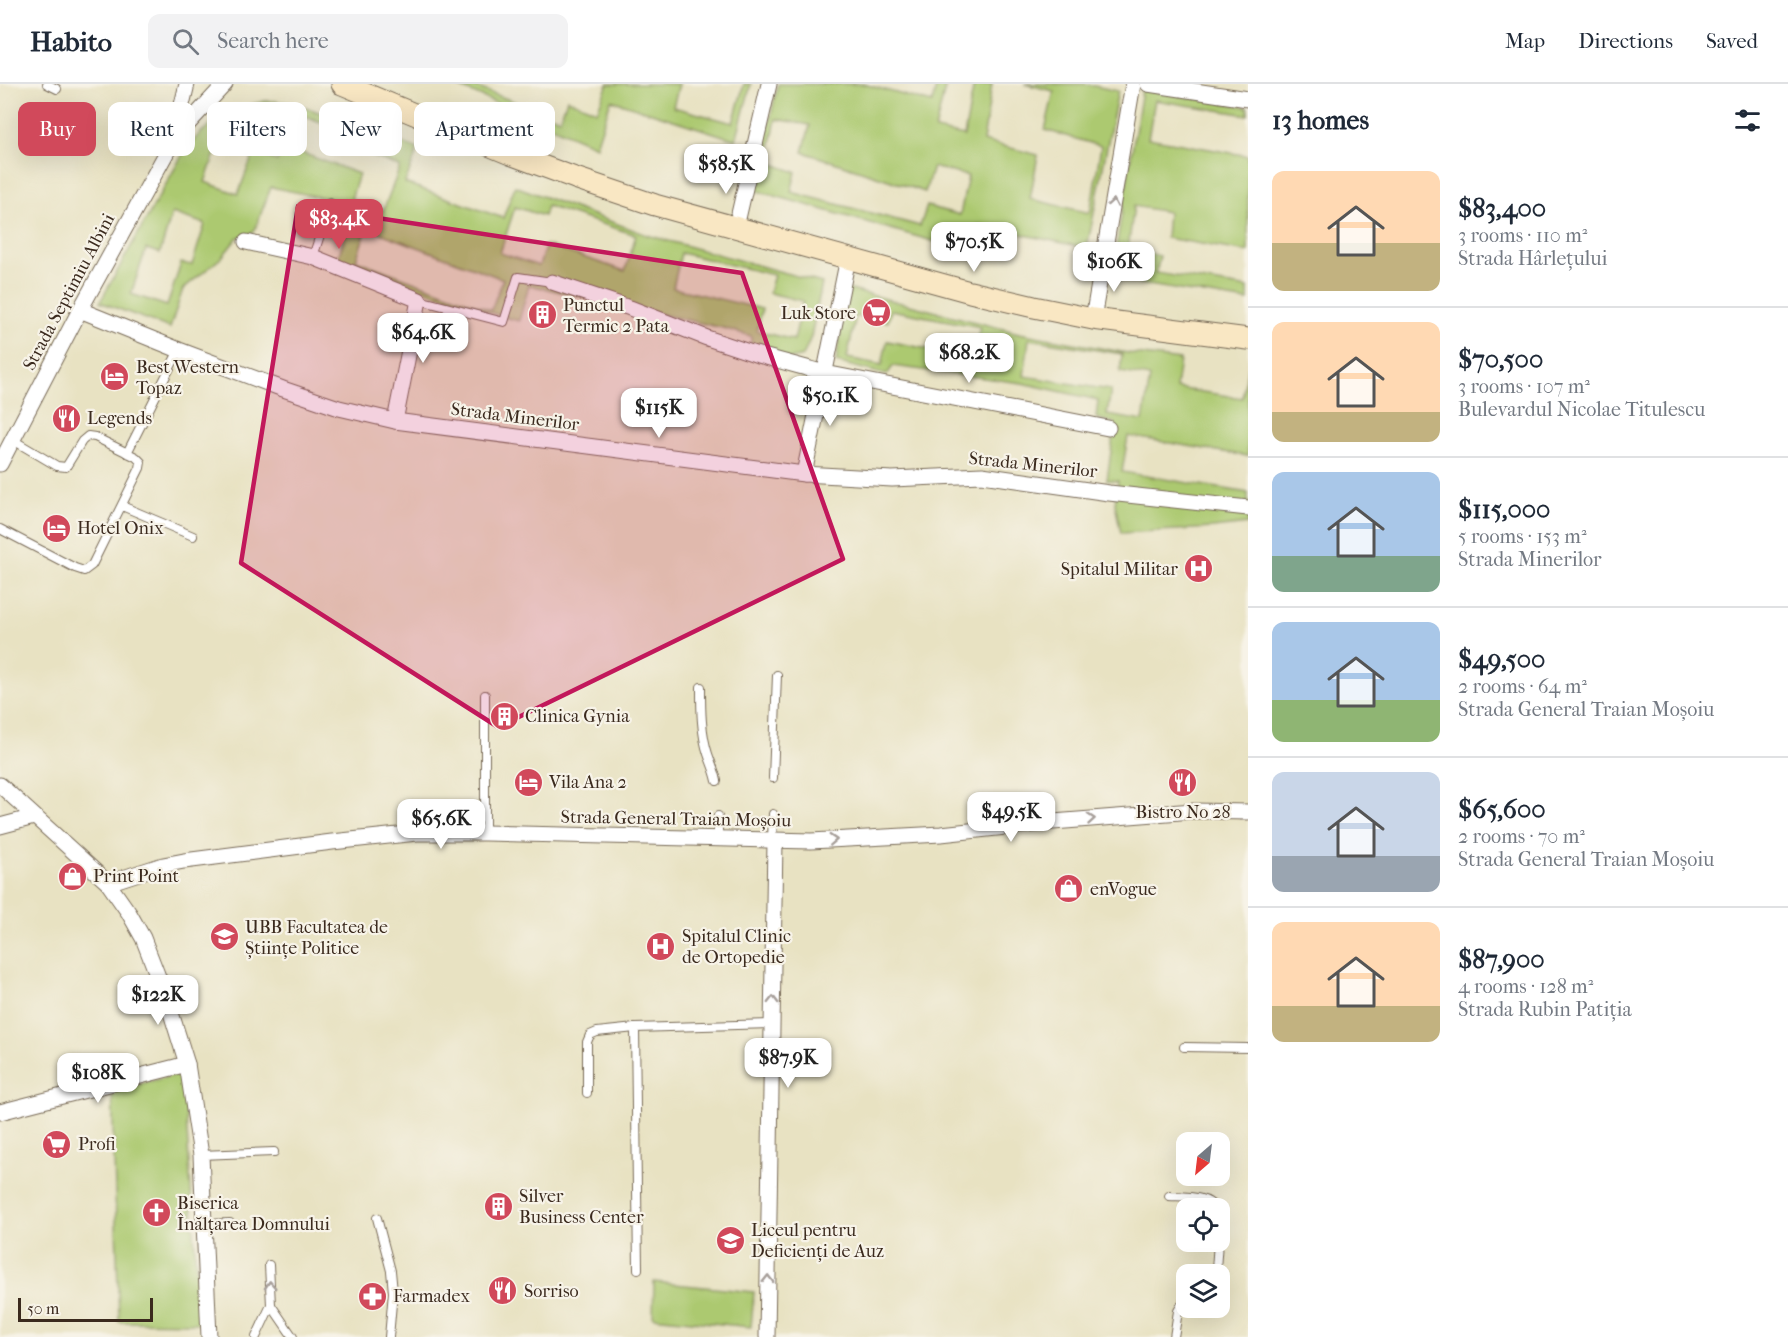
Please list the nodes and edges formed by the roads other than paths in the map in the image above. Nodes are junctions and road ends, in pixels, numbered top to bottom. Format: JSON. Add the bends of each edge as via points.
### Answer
{"nodes":[{"id":1,"x":47,"y":84,"type":"edge"},
{"id":2,"x":187,"y":84,"type":"edge"},
{"id":3,"x":225,"y":84,"type":"edge"},
{"id":4,"x":341,"y":84,"type":"edge"},
{"id":5,"x":769,"y":84,"type":"edge"},
{"id":6,"x":1133,"y":84,"type":"edge"},
{"id":7,"x":1148,"y":84,"type":"edge"},
{"id":8,"x":57,"y":89,"type":"dead end"},
{"id":9,"x":1248,"y":99,"type":"edge"},
{"id":10,"x":183,"y":102,"type":"edge"},
{"id":11,"x":195,"y":117,"type":"edge"},
{"id":12,"x":165,"y":156,"type":"edge"},
{"id":13,"x":330,"y":203,"type":"dead end"},
{"id":14,"x":735,"y":227,"type":"junction"},
{"id":15,"x":246,"y":242,"type":"dead end"},
{"id":16,"x":313,"y":257,"type":"junction"},
{"id":17,"x":848,"y":258,"type":"junction"},
{"id":18,"x":552,"y":282,"type":"joint"},
{"id":19,"x":419,"y":300,"type":"junction"},
{"id":20,"x":80,"y":310,"type":"junction"},
{"id":21,"x":1093,"y":319,"type":"junction"},
{"id":22,"x":1248,"y":339,"type":"edge"},
{"id":23,"x":179,"y":350,"type":"junction"},
{"id":24,"x":825,"y":373,"type":"junction"},
{"id":25,"x":395,"y":421,"type":"junction"},
{"id":26,"x":1108,"y":428,"type":"dead end"},
{"id":27,"x":13,"y":440,"type":"junction"},
{"id":28,"x":127,"y":453,"type":"junction"},
{"id":29,"x":0,"y":464,"type":"edge"},
{"id":30,"x":804,"y":474,"type":"junction"},
{"id":31,"x":122,"y":506,"type":"junction"},
{"id":32,"x":1248,"y":508,"type":"edge"},
{"id":33,"x":0,"y":529,"type":"edge"},
{"id":34,"x":193,"y":536,"type":"dead end"},
{"id":35,"x":777,"y":675,"type":"dead end"},
{"id":36,"x":701,"y":687,"type":"dead end"},
{"id":37,"x":485,"y":695,"type":"dead end"},
{"id":38,"x":773,"y":778,"type":"dead end"},
{"id":39,"x":717,"y":781,"type":"dead end"},
{"id":40,"x":0,"y":785,"type":"edge"},
{"id":41,"x":1248,"y":812,"type":"edge"},
{"id":42,"x":773,"y":814,"type":"dead end"},
{"id":43,"x":718,"y":816,"type":"dead end"},
{"id":44,"x":34,"y":817,"type":"junction"},
{"id":45,"x":0,"y":826,"type":"edge"},
{"id":46,"x":486,"y":833,"type":"junction"},
{"id":47,"x":718,"y":840,"type":"junction"},
{"id":48,"x":773,"y":841,"type":"junction"},
{"id":49,"x":108,"y":883,"type":"junction"},
{"id":50,"x":772,"y":1024,"type":"junction"},
{"id":51,"x":635,"y":1028,"type":"junction"},
{"id":52,"x":1184,"y":1047,"type":"dead end"},
{"id":53,"x":1248,"y":1048,"type":"edge"},
{"id":54,"x":187,"y":1064,"type":"junction"},
{"id":55,"x":587,"y":1093,"type":"dead end"},
{"id":56,"x":0,"y":1112,"type":"edge"},
{"id":57,"x":274,"y":1152,"type":"dead end"},
{"id":58,"x":201,"y":1155,"type":"junction"},
{"id":59,"x":1169,"y":1196,"type":"dead end"},
{"id":60,"x":1192,"y":1198,"type":"edge"},
{"id":61,"x":377,"y":1218,"type":"dead end"},
{"id":62,"x":230,"y":1223,"type":"dead end"},
{"id":63,"x":208,"y":1224,"type":"junction"},
{"id":64,"x":269,"y":1265,"type":"dead end"},
{"id":65,"x":638,"y":1269,"type":"dead end"},
{"id":66,"x":271,"y":1305,"type":"junction"},
{"id":67,"x":1177,"y":1318,"type":"edge"},
{"id":68,"x":209,"y":1337,"type":"edge"},
{"id":69,"x":256,"y":1337,"type":"edge"},
{"id":70,"x":292,"y":1337,"type":"edge"},
{"id":71,"x":389,"y":1337,"type":"edge"},
{"id":72,"x":767,"y":1337,"type":"edge"},
{"id":73,"x":1174,"y":1337,"type":"edge"}],
"edges":[{"from":1,"to":8,"type":"lane"},
{"from":2,"to":10,"type":"street","name":"Strada Septimiu Albini"},
{"from":3,"to":11,"type":"street","name":"Strada Septimiu Albini"},
{"from":4,"to":14,"type":"main road","via":[[575,178]]},
{"from":5,"to":14,"type":"street"},
{"from":21,"to":6,"type":"street","one_way":true},
{"from":7,"to":9,"type":"street"},
{"from":12,"to":20,"type":"street","name":"Strada Septimiu Albini"},
{"from":13,"to":16,"type":"lane"},
{"from":14,"to":17,"type":"main road"},
{"from":15,"to":16,"type":"street"},
{"from":16,"to":19,"type":"street"},
{"from":17,"to":21,"type":"main road","via":[[970,292]]},
{"from":17,"to":24,"type":"street"},
{"from":18,"to":19,"type":"lane","via":[[518,277],[504,322]]},
{"from":18,"to":24,"type":"street","via":[[755,354]]},
{"from":19,"to":25,"type":"street"},
{"from":20,"to":23,"type":"street","name":"Strada Minerilor"},
{"from":20,"to":27,"type":"street","name":"Strada Septimiu Albini"},
{"from":21,"to":22,"type":"main road"},
{"from":23,"to":25,"type":"street","name":"Strada Minerilor","via":[[339,408]]},
{"from":23,"to":28,"type":"lane"},
{"from":24,"to":26,"type":"street"},
{"from":24,"to":30,"type":"street"},
{"from":25,"to":30,"type":"street","name":"Strada Minerilor"},
{"from":27,"to":28,"type":"lane","via":[[66,468],[88,436]]},
{"from":27,"to":29,"type":"street","name":"Strada Septimiu Albini"},
{"from":28,"to":31,"type":"lane","via":[[141,462]]},
{"from":30,"to":32,"type":"street","name":"Strada Minerilor","via":[[892,479],[982,475]]},
{"from":31,"to":33,"type":"lane","via":[[92,565],[84,571]]},
{"from":31,"to":34,"type":"lane"},
{"from":35,"to":38,"type":"lane"},
{"from":36,"to":39,"type":"lane","via":[[701,719]]},
{"from":37,"to":46,"type":"lane"},
{"from":40,"to":44,"type":"street"},
{"from":48,"to":41,"type":"street","name":"Strada General Traian Moșoiu","one_way":true,"via":[[941,834],[1193,811]]},
{"from":42,"to":48,"type":"lane"},
{"from":43,"to":47,"type":"lane"},
{"from":44,"to":45,"type":"street"},
{"from":44,"to":49,"type":"street"},
{"from":46,"to":47,"type":"street","name":"Strada General Traian Moșoiu"},
{"from":46,"to":49,"type":"street","name":"Strada General Traian Moșoiu","via":[[417,833],[184,861]]},
{"from":47,"to":48,"type":"street","name":"Strada General Traian Moșoiu"},
{"from":50,"to":48,"type":"street","one_way":true},
{"from":49,"to":54,"type":"street","via":[[142,938]]},
{"from":50,"to":51,"type":"lane"},
{"from":72,"to":50,"type":"street","one_way":true},
{"from":51,"to":55,"type":"lane","via":[[590,1035]]},
{"from":51,"to":65,"type":"lane"},
{"from":52,"to":53,"type":"lane"},
{"from":54,"to":56,"type":"street"},
{"from":54,"to":58,"type":"street"},
{"from":57,"to":58,"type":"lane"},
{"from":58,"to":63,"type":"street"},
{"from":59,"to":60,"type":"lane"},
{"from":61,"to":71,"type":"lane","via":[[391,1271]]},
{"from":62,"to":63,"type":"lane"},
{"from":63,"to":68,"type":"street"},
{"from":66,"to":64,"type":"lane","one_way":true},
{"from":66,"to":69,"type":"lane"},
{"from":66,"to":70,"type":"lane"},
{"from":67,"to":73,"type":"lane"}]}
